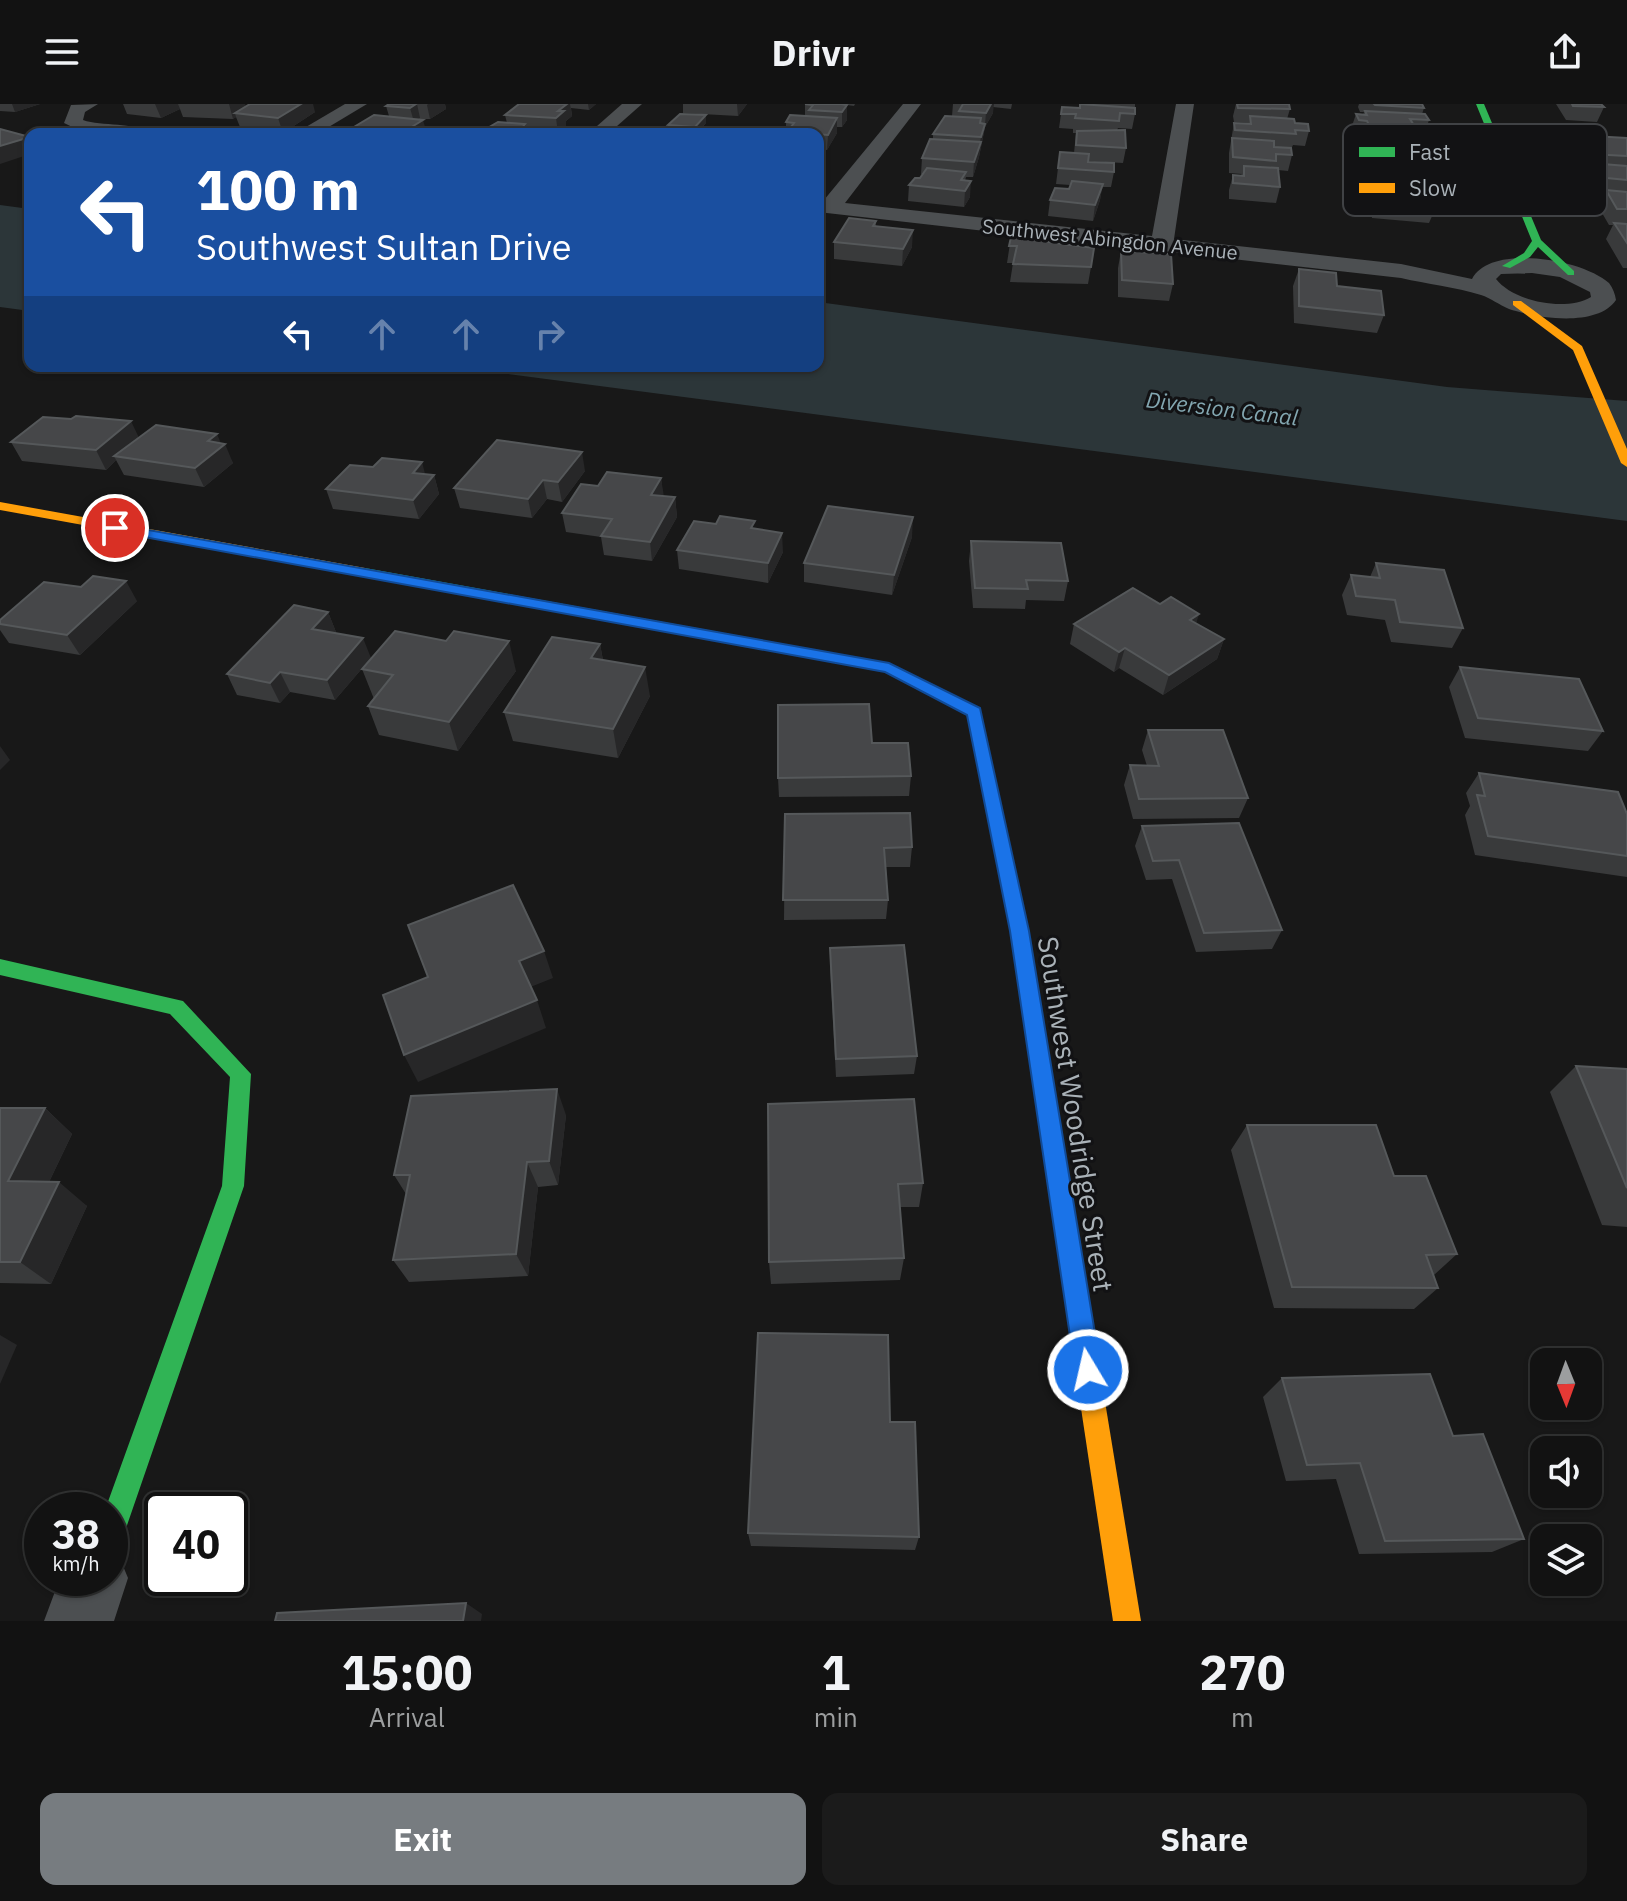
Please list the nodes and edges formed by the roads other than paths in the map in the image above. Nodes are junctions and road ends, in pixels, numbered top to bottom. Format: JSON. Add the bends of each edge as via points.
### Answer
{"nodes":[{"id":1,"x":89,"y":104,"type":"edge"},
{"id":2,"x":358,"y":104,"type":"edge"},
{"id":3,"x":633,"y":104,"type":"edge"},
{"id":4,"x":912,"y":104,"type":"edge"},
{"id":5,"x":1185,"y":104,"type":"edge"},
{"id":6,"x":1480,"y":104,"type":"edge"},
{"id":7,"x":1488,"y":124,"type":"edge"},
{"id":8,"x":87,"y":128,"type":"edge"},
{"id":9,"x":314,"y":128,"type":"edge"},
{"id":10,"x":604,"y":128,"type":"edge"},
{"id":11,"x":824,"y":207,"type":"edge"},
{"id":12,"x":1527,"y":216,"type":"edge"},
{"id":13,"x":1537,"y":241,"type":"junction"},
{"id":14,"x":1162,"y":244,"type":"junction"},
{"id":15,"x":1495,"y":276,"type":"junction"},
{"id":16,"x":1627,"y":290,"type":"edge"},
{"id":17,"x":1587,"y":293,"type":"junction"},
{"id":18,"x":1517,"y":303,"type":"junction"},
{"id":19,"x":1627,"y":303,"type":"edge"},
{"id":20,"x":1578,"y":348,"type":"junction"},
{"id":21,"x":1627,"y":463,"type":"edge"},
{"id":22,"x":0,"y":506,"type":"edge"},
{"id":23,"x":0,"y":967,"type":"edge"},
{"id":24,"x":125,"y":1492,"type":"edge"},
{"id":25,"x":88,"y":1596,"type":"edge"},
{"id":26,"x":79,"y":1621,"type":"edge"},
{"id":27,"x":1127,"y":1621,"type":"edge"}],
"edges":[{"from":1,"to":8,"type":"street","via":[[77,109],[73,123]]},
{"from":2,"to":9,"type":"street"},
{"from":3,"to":10,"type":"street"},
{"from":4,"to":11,"type":"street"},
{"from":5,"to":14,"type":"street"},
{"from":6,"to":7,"type":"street"},
{"from":11,"to":14,"type":"street","name":"Southwest Abingdon Avenue"},
{"from":12,"to":13,"type":"street"},
{"from":13,"to":15,"type":"street","via":[[1527,255]]},
{"from":13,"to":17,"type":"street"},
{"from":14,"to":15,"type":"street","name":"Southwest Abingdon Avenue","via":[[1401,271]]},
{"from":15,"to":17,"type":"street","via":[[1539,266]]},
{"from":15,"to":18,"type":"street"},
{"from":16,"to":17,"type":"street"},
{"from":17,"to":18,"type":"street","via":[[1551,310]]},
{"from":17,"to":19,"type":"street"},
{"from":17,"to":20,"type":"street"},
{"from":18,"to":20,"type":"street"},
{"from":20,"to":21,"type":"street"},
{"from":22,"to":27,"type":"street","name":"Southwest Woodridge Street","via":[[889,668],[974,712],[1019,931]]},
{"from":23,"to":24,"type":"street","via":[[176,1007],[241,1074],[233,1186]]},
{"from":25,"to":26,"type":"street"}]}
